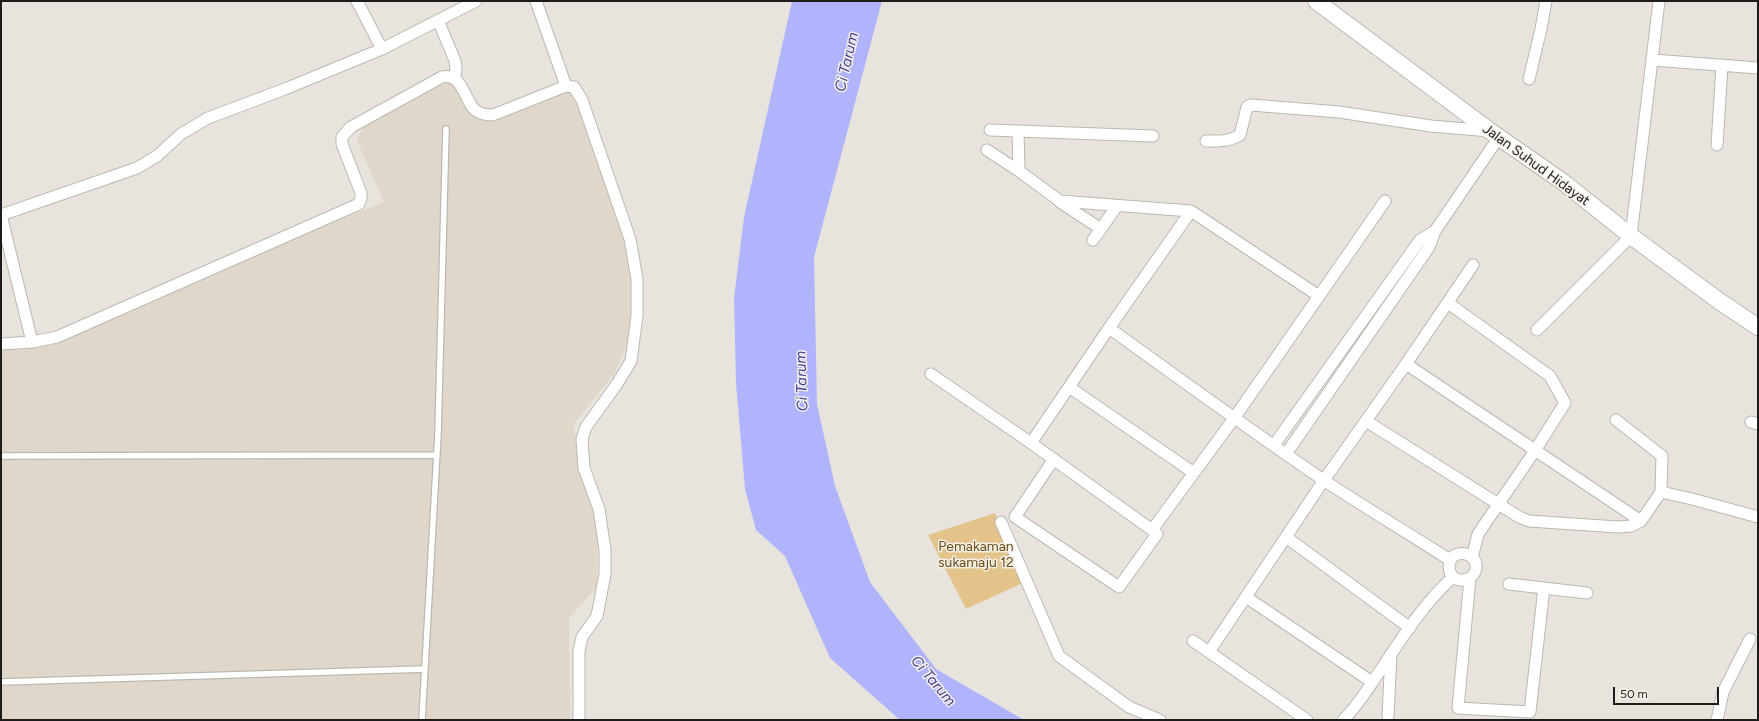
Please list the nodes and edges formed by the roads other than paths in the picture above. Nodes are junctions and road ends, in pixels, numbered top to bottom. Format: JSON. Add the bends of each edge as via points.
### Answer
{"nodes":[{"id":1,"x":357,"y":1,"type":"edge"},
{"id":2,"x":476,"y":1,"type":"edge"},
{"id":3,"x":536,"y":1,"type":"edge"},
{"id":4,"x":1316,"y":1,"type":"edge"},
{"id":5,"x":1546,"y":1,"type":"edge"},
{"id":6,"x":1659,"y":1,"type":"edge"},
{"id":7,"x":438,"y":20,"type":"junction"},
{"id":8,"x":382,"y":49,"type":"junction"},
{"id":9,"x":1653,"y":60,"type":"junction"},
{"id":10,"x":1722,"y":65,"type":"junction"},
{"id":11,"x":1758,"y":68,"type":"edge"},
{"id":12,"x":455,"y":78,"type":"junction"},
{"id":13,"x":1529,"y":79,"type":"dead end"},
{"id":14,"x":566,"y":86,"type":"junction"},
{"id":15,"x":446,"y":129,"type":"dead end"},
{"id":16,"x":990,"y":130,"type":"dead end"},
{"id":17,"x":1018,"y":131,"type":"junction"},
{"id":18,"x":1494,"y":134,"type":"junction"},
{"id":19,"x":1153,"y":136,"type":"dead end"},
{"id":20,"x":1206,"y":140,"type":"dead end"},
{"id":21,"x":1717,"y":145,"type":"dead end"},
{"id":22,"x":987,"y":150,"type":"dead end"},
{"id":23,"x":1019,"y":171,"type":"junction"},
{"id":24,"x":1060,"y":201,"type":"junction"},
{"id":25,"x":1385,"y":201,"type":"dead end"},
{"id":26,"x":1117,"y":206,"type":"junction"},
{"id":27,"x":1191,"y":211,"type":"junction"},
{"id":28,"x":1101,"y":229,"type":"junction"},
{"id":29,"x":1435,"y":231,"type":"junction"},
{"id":30,"x":1631,"y":236,"type":"junction"},
{"id":31,"x":1093,"y":240,"type":"dead end"},
{"id":32,"x":1473,"y":265,"type":"dead end"},
{"id":33,"x":1319,"y":296,"type":"junction"},
{"id":34,"x":1448,"y":303,"type":"junction"},
{"id":35,"x":1758,"y":327,"type":"edge"},
{"id":36,"x":1109,"y":328,"type":"junction"},
{"id":37,"x":1537,"y":330,"type":"dead end"},
{"id":38,"x":32,"y":342,"type":"junction"},
{"id":39,"x":1,"y":344,"type":"edge"},
{"id":40,"x":1406,"y":364,"type":"junction"},
{"id":41,"x":931,"y":374,"type":"dead end"},
{"id":42,"x":1069,"y":388,"type":"junction"},
{"id":43,"x":1235,"y":417,"type":"junction"},
{"id":44,"x":1616,"y":420,"type":"dead end"},
{"id":45,"x":1366,"y":421,"type":"junction"},
{"id":46,"x":1031,"y":443,"type":"junction"},
{"id":47,"x":1274,"y":445,"type":"junction"},
{"id":48,"x":1534,"y":452,"type":"junction"},
{"id":49,"x":1286,"y":454,"type":"junction"},
{"id":50,"x":436,"y":455,"type":"junction"},
{"id":51,"x":1,"y":456,"type":"edge"},
{"id":52,"x":1054,"y":459,"type":"junction"},
{"id":53,"x":1194,"y":473,"type":"junction"},
{"id":54,"x":1324,"y":480,"type":"junction"},
{"id":55,"x":1661,"y":492,"type":"junction"},
{"id":56,"x":1497,"y":504,"type":"junction"},
{"id":57,"x":1758,"y":517,"type":"edge"},
{"id":58,"x":1001,"y":522,"type":"dead end"},
{"id":59,"x":1641,"y":522,"type":"junction"},
{"id":60,"x":1152,"y":530,"type":"junction"},
{"id":61,"x":1478,"y":534,"type":"junction"},
{"id":62,"x":1286,"y":537,"type":"junction"},
{"id":63,"x":1462,"y":553,"type":"junction"},
{"id":64,"x":1472,"y":558,"type":"junction"},
{"id":65,"x":1450,"y":560,"type":"junction"},
{"id":66,"x":1453,"y":577,"type":"junction"},
{"id":67,"x":1470,"y":578,"type":"junction"},
{"id":68,"x":1509,"y":584,"type":"dead end"},
{"id":69,"x":1544,"y":588,"type":"junction"},
{"id":70,"x":1586,"y":593,"type":"dead end"},
{"id":71,"x":1246,"y":597,"type":"junction"},
{"id":72,"x":1410,"y":628,"type":"junction"},
{"id":73,"x":1750,"y":639,"type":"dead end"},
{"id":74,"x":1193,"y":641,"type":"dead end"},
{"id":75,"x":1209,"y":652,"type":"junction"},
{"id":76,"x":1392,"y":654,"type":"junction"},
{"id":77,"x":424,"y":669,"type":"junction"},
{"id":78,"x":1,"y":682,"type":"edge"},
{"id":79,"x":1372,"y":682,"type":"junction"},
{"id":80,"x":1388,"y":716,"type":"dead end"},
{"id":81,"x":422,"y":720,"type":"edge"},
{"id":82,"x":579,"y":720,"type":"edge"},
{"id":83,"x":1160,"y":720,"type":"edge"},
{"id":84,"x":1307,"y":720,"type":"edge"},
{"id":85,"x":1342,"y":720,"type":"edge"},
{"id":86,"x":1717,"y":720,"type":"edge"}],
"edges":[{"from":1,"to":8,"type":"street"},
{"from":2,"to":7,"type":"street"},
{"from":3,"to":14,"type":"street"},
{"from":4,"to":18,"type":"street","name":"Jalan Suhud Hidayat"},
{"from":5,"to":13,"type":"street"},
{"from":6,"to":9,"type":"street"},
{"from":7,"to":8,"type":"street"},
{"from":7,"to":12,"type":"street","via":[[455,61]]},
{"from":8,"to":38,"type":"street","via":[[208,118],[181,134],[157,156],[137,168],[1,215]]},
{"from":9,"to":10,"type":"street"},
{"from":9,"to":30,"type":"street"},
{"from":10,"to":11,"type":"street"},
{"from":10,"to":21,"type":"street"},
{"from":12,"to":14,"type":"street","via":[[474,108],[483,114],[493,116]]},
{"from":12,"to":38,"type":"street","via":[[442,77],[350,127],[345,133],[342,144],[361,193],[359,204],[57,337]]},
{"from":14,"to":82,"type":"street","via":[[574,87],[582,100],[630,239],[637,278],[637,316],[631,361],[586,427],[582,439],[584,468],[599,509],[605,550],[605,574],[597,616],[582,637],[579,651]]},
{"from":15,"to":50,"type":"lane"},
{"from":16,"to":17,"type":"street"},
{"from":17,"to":19,"type":"street"},
{"from":17,"to":23,"type":"street"},
{"from":18,"to":20,"type":"street","via":[[1339,112],[1251,105],[1247,108],[1240,135],[1222,142]]},
{"from":18,"to":29,"type":"street"},
{"from":18,"to":30,"type":"street","name":"Jalan Suhud Hidayat","via":[[1563,182]]},
{"from":22,"to":23,"type":"street"},
{"from":23,"to":24,"type":"street"},
{"from":24,"to":26,"type":"street"},
{"from":24,"to":28,"type":"street"},
{"from":25,"to":33,"type":"street"},
{"from":26,"to":27,"type":"street"},
{"from":26,"to":28,"type":"street"},
{"from":27,"to":33,"type":"street"},
{"from":27,"to":36,"type":"street"},
{"from":28,"to":31,"type":"street"},
{"from":29,"to":47,"type":"street","via":[[1420,240]]},
{"from":29,"to":49,"type":"street","via":[[1429,247]]},
{"from":30,"to":35,"type":"street","name":"Jalan Suhud Hidayat"},
{"from":30,"to":37,"type":"street"},
{"from":32,"to":34,"type":"street"},
{"from":33,"to":43,"type":"street"},
{"from":34,"to":40,"type":"street"},
{"from":34,"to":48,"type":"street","via":[[1550,376],[1565,403]]},
{"from":36,"to":42,"type":"street"},
{"from":36,"to":43,"type":"street"},
{"from":38,"to":39,"type":"street"},
{"from":40,"to":45,"type":"street"},
{"from":40,"to":48,"type":"street"},
{"from":41,"to":46,"type":"street"},
{"from":42,"to":46,"type":"street"},
{"from":42,"to":53,"type":"street"},
{"from":43,"to":47,"type":"street"},
{"from":43,"to":53,"type":"street"},
{"from":44,"to":55,"type":"street","via":[[1662,456]]},
{"from":45,"to":54,"type":"street"},
{"from":45,"to":56,"type":"street"},
{"from":46,"to":52,"type":"street"},
{"from":47,"to":49,"type":"street"},
{"from":48,"to":56,"type":"street"},
{"from":48,"to":59,"type":"street"},
{"from":49,"to":54,"type":"street"},
{"from":50,"to":51,"type":"lane"},
{"from":50,"to":77,"type":"lane"},
{"from":52,"to":60,"type":"street"},
{"from":52,"to":60,"type":"street","via":[[1015,516],[1119,587],[1157,534]]},
{"from":53,"to":60,"type":"street"},
{"from":54,"to":62,"type":"street"},
{"from":54,"to":65,"type":"street"},
{"from":55,"to":57,"type":"street"},
{"from":55,"to":59,"type":"street"},
{"from":56,"to":59,"type":"street","via":[[1518,517],[1529,520],[1618,527]]},
{"from":56,"to":61,"type":"street"},
{"from":58,"to":83,"type":"street","via":[[1059,656],[1129,707]]},
{"from":61,"to":63,"type":"street"},
{"from":61,"to":64,"type":"street"},
{"from":62,"to":71,"type":"street"},
{"from":62,"to":72,"type":"street"},
{"from":63,"to":64,"type":"street"},
{"from":63,"to":65,"type":"street"},
{"from":64,"to":67,"type":"street","via":[[1476,567]]},
{"from":65,"to":66,"type":"street","via":[[1448,569]]},
{"from":66,"to":67,"type":"street","via":[[1461,581]]},
{"from":66,"to":72,"type":"street","via":[[1438,591]]},
{"from":67,"to":69,"type":"street","via":[[1458,708],[1530,712]]},
{"from":68,"to":69,"type":"street"},
{"from":69,"to":70,"type":"street"},
{"from":71,"to":75,"type":"street"},
{"from":71,"to":79,"type":"street"},
{"from":72,"to":76,"type":"street"},
{"from":73,"to":86,"type":"street","via":[[1723,692]]},
{"from":74,"to":75,"type":"street"},
{"from":75,"to":84,"type":"street"},
{"from":76,"to":79,"type":"street"},
{"from":76,"to":80,"type":"street"},
{"from":77,"to":78,"type":"lane"},
{"from":77,"to":81,"type":"lane"},
{"from":79,"to":85,"type":"street","via":[[1357,705]]}]}
